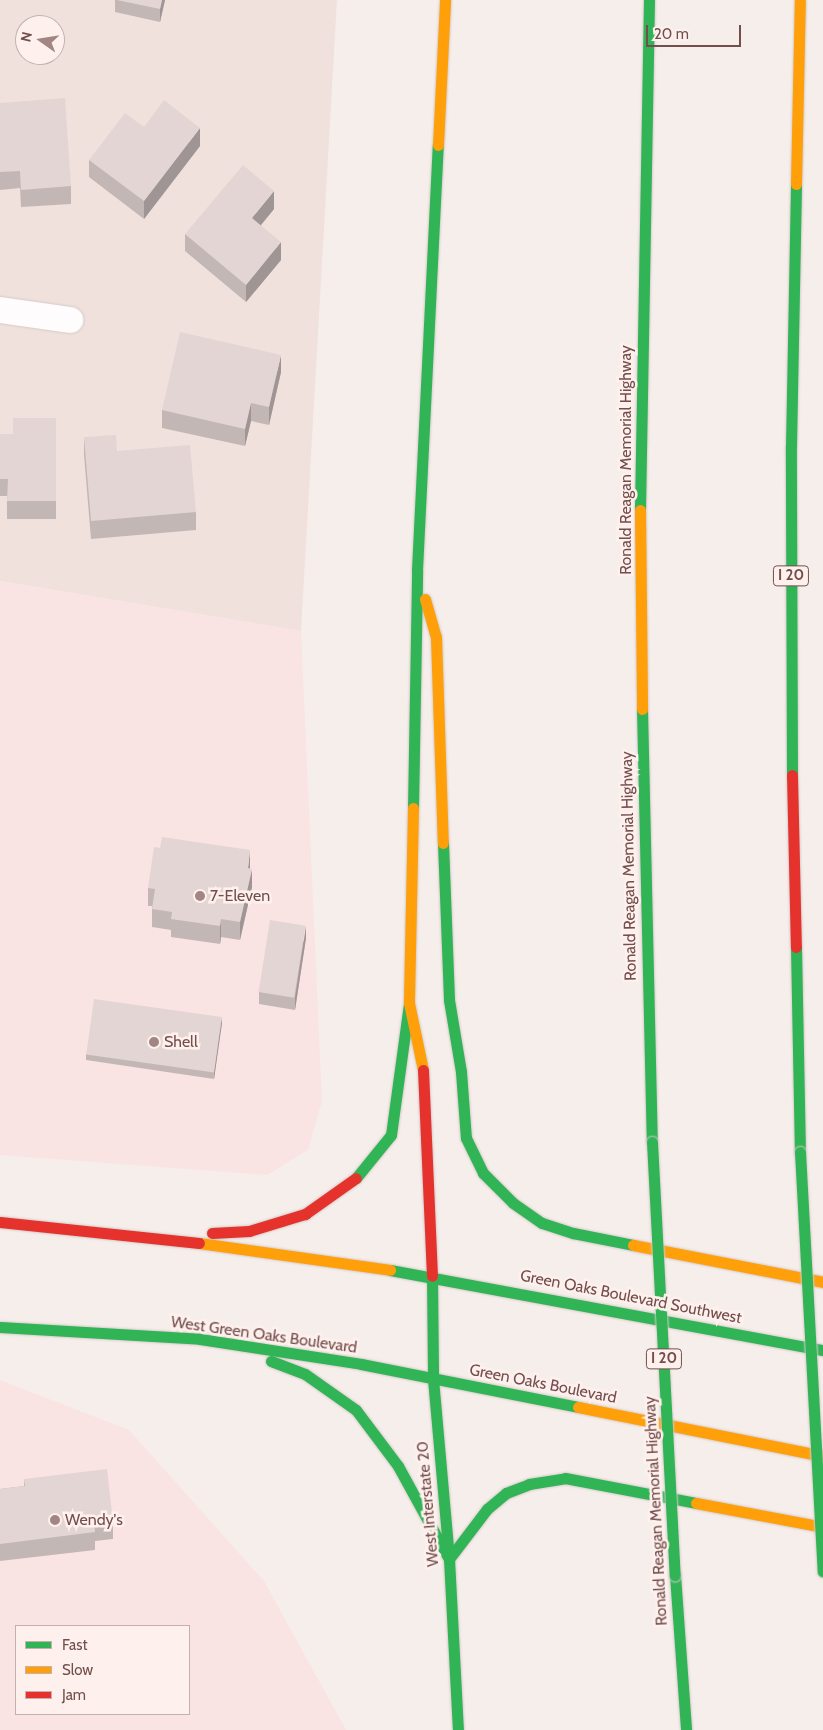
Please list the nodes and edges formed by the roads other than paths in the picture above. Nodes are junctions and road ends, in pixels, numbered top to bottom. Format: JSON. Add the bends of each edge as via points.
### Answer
{"nodes":[{"id":1,"x":445,"y":0,"type":"edge"},
{"id":2,"x":649,"y":0,"type":"edge"},
{"id":3,"x":800,"y":0,"type":"edge"},
{"id":4,"x":0,"y":310,"type":"edge"},
{"id":5,"x":70,"y":320,"type":"dead end"},
{"id":6,"x":417,"y":570,"type":"junction"},
{"id":7,"x":409,"y":1004,"type":"junction"},
{"id":8,"x":0,"y":1222,"type":"edge"},
{"id":9,"x":156,"y":1237,"type":"junction"},
{"id":10,"x":432,"y":1276,"type":"junction"},
{"id":11,"x":823,"y":1282,"type":"edge"},
{"id":12,"x":0,"y":1327,"type":"edge"},
{"id":13,"x":200,"y":1340,"type":"junction"},
{"id":14,"x":823,"y":1350,"type":"edge"},
{"id":15,"x":433,"y":1379,"type":"junction"},
{"id":16,"x":823,"y":1456,"type":"edge"},
{"id":17,"x":823,"y":1527,"type":"edge"},
{"id":18,"x":449,"y":1559,"type":"junction"},
{"id":19,"x":823,"y":1571,"type":"edge"},
{"id":20,"x":458,"y":1730,"type":"edge"},
{"id":21,"x":686,"y":1730,"type":"edge"}],
"edges":[{"from":1,"to":6,"type":"main road"},
{"from":2,"to":21,"type":"main road","name":"Ronald Reagan Memorial Highway","number":"I 20","bridge":true,"via":[[640,506],[644,862],[652,1142]]},
{"from":3,"to":19,"type":"main road","number":"I 20","bridge":true,"via":[[791,515],[791,730],[800,1152]]},
{"from":4,"to":5,"type":"street"},
{"from":6,"to":7,"type":"main road"},
{"from":6,"to":11,"type":"main road","via":[[436,637],[449,1000],[462,1072],[466,1138],[483,1173],[513,1203],[550,1226]]},
{"from":7,"to":9,"type":"main road","via":[[391,1135],[357,1177],[305,1214],[287,1220],[249,1231]]},
{"from":7,"to":10,"type":"main road","name":"West Interstate 20","via":[[422,1057]]},
{"from":8,"to":9,"type":"main road"},
{"from":9,"to":10,"type":"main road"},
{"from":10,"to":14,"type":"main road","name":"Green Oaks Boulevard Southwest"},
{"from":10,"to":15,"type":"main road","name":"West Interstate 20"},
{"from":12,"to":13,"type":"main road","name":"West Green Oaks Boulevard"},
{"from":13,"to":15,"type":"main road","name":"West Green Oaks Boulevard"},
{"from":13,"to":18,"type":"main road","via":[[260,1356],[304,1374],[356,1410],[398,1466]]},
{"from":15,"to":16,"type":"main road","name":"Green Oaks Boulevard"},
{"from":15,"to":18,"type":"main road","name":"West Interstate 20"},
{"from":17,"to":18,"type":"main road","via":[[565,1478],[529,1484],[506,1493],[487,1509]]},
{"from":18,"to":20,"type":"main road","name":"West Interstate 20"}]}
